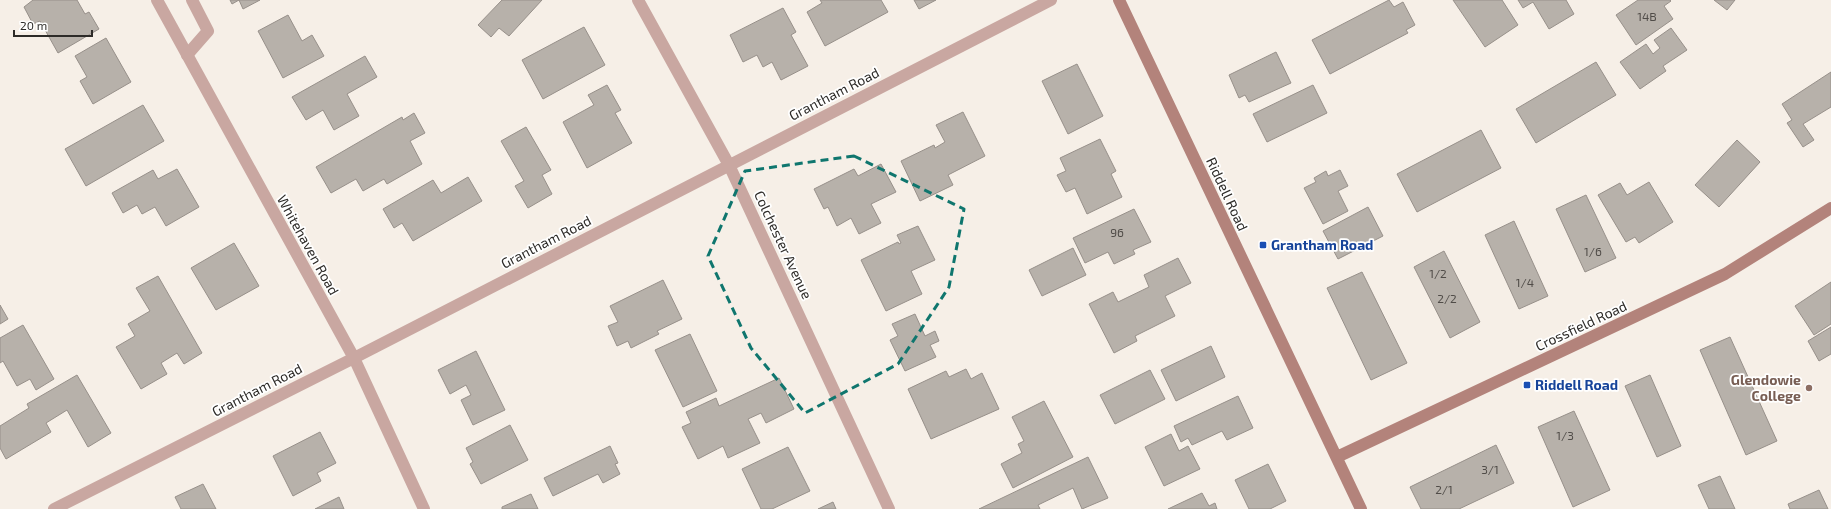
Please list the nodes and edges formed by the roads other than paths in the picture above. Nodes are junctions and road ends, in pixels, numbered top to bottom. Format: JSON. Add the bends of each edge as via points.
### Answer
{"nodes":[{"id":1,"x":157,"y":0,"type":"edge"},
{"id":2,"x":192,"y":0,"type":"edge"},
{"id":3,"x":638,"y":0,"type":"edge"},
{"id":4,"x":1050,"y":0,"type":"edge"},
{"id":5,"x":1119,"y":0,"type":"edge"},
{"id":6,"x":187,"y":55,"type":"junction"},
{"id":7,"x":729,"y":165,"type":"junction"},
{"id":8,"x":1831,"y":208,"type":"edge"},
{"id":9,"x":354,"y":358,"type":"junction"},
{"id":10,"x":1337,"y":457,"type":"junction"},
{"id":11,"x":54,"y":509,"type":"edge"},
{"id":12,"x":424,"y":509,"type":"edge"},
{"id":13,"x":889,"y":509,"type":"edge"},
{"id":14,"x":1361,"y":509,"type":"edge"}],
"edges":[{"from":1,"to":6,"type":"street","name":"Whitehaven Road"},
{"from":2,"to":6,"type":"street","via":[[208,31]]},
{"from":3,"to":7,"type":"street","name":"Colchester Avenue"},
{"from":4,"to":7,"type":"street","name":"Grantham Road"},
{"from":5,"to":10,"type":"main road","name":"Riddell Road"},
{"from":6,"to":9,"type":"street","name":"Whitehaven Road"},
{"from":7,"to":9,"type":"street","name":"Grantham Road"},
{"from":7,"to":13,"type":"street","name":"Colchester Avenue"},
{"from":8,"to":10,"type":"main road","name":"Crossfield Road","via":[[1725,274]]},
{"from":9,"to":11,"type":"street","name":"Grantham Road"},
{"from":9,"to":12,"type":"street","name":"Whitehaven Road"},
{"from":10,"to":14,"type":"main road","name":"Riddell Road"}]}
